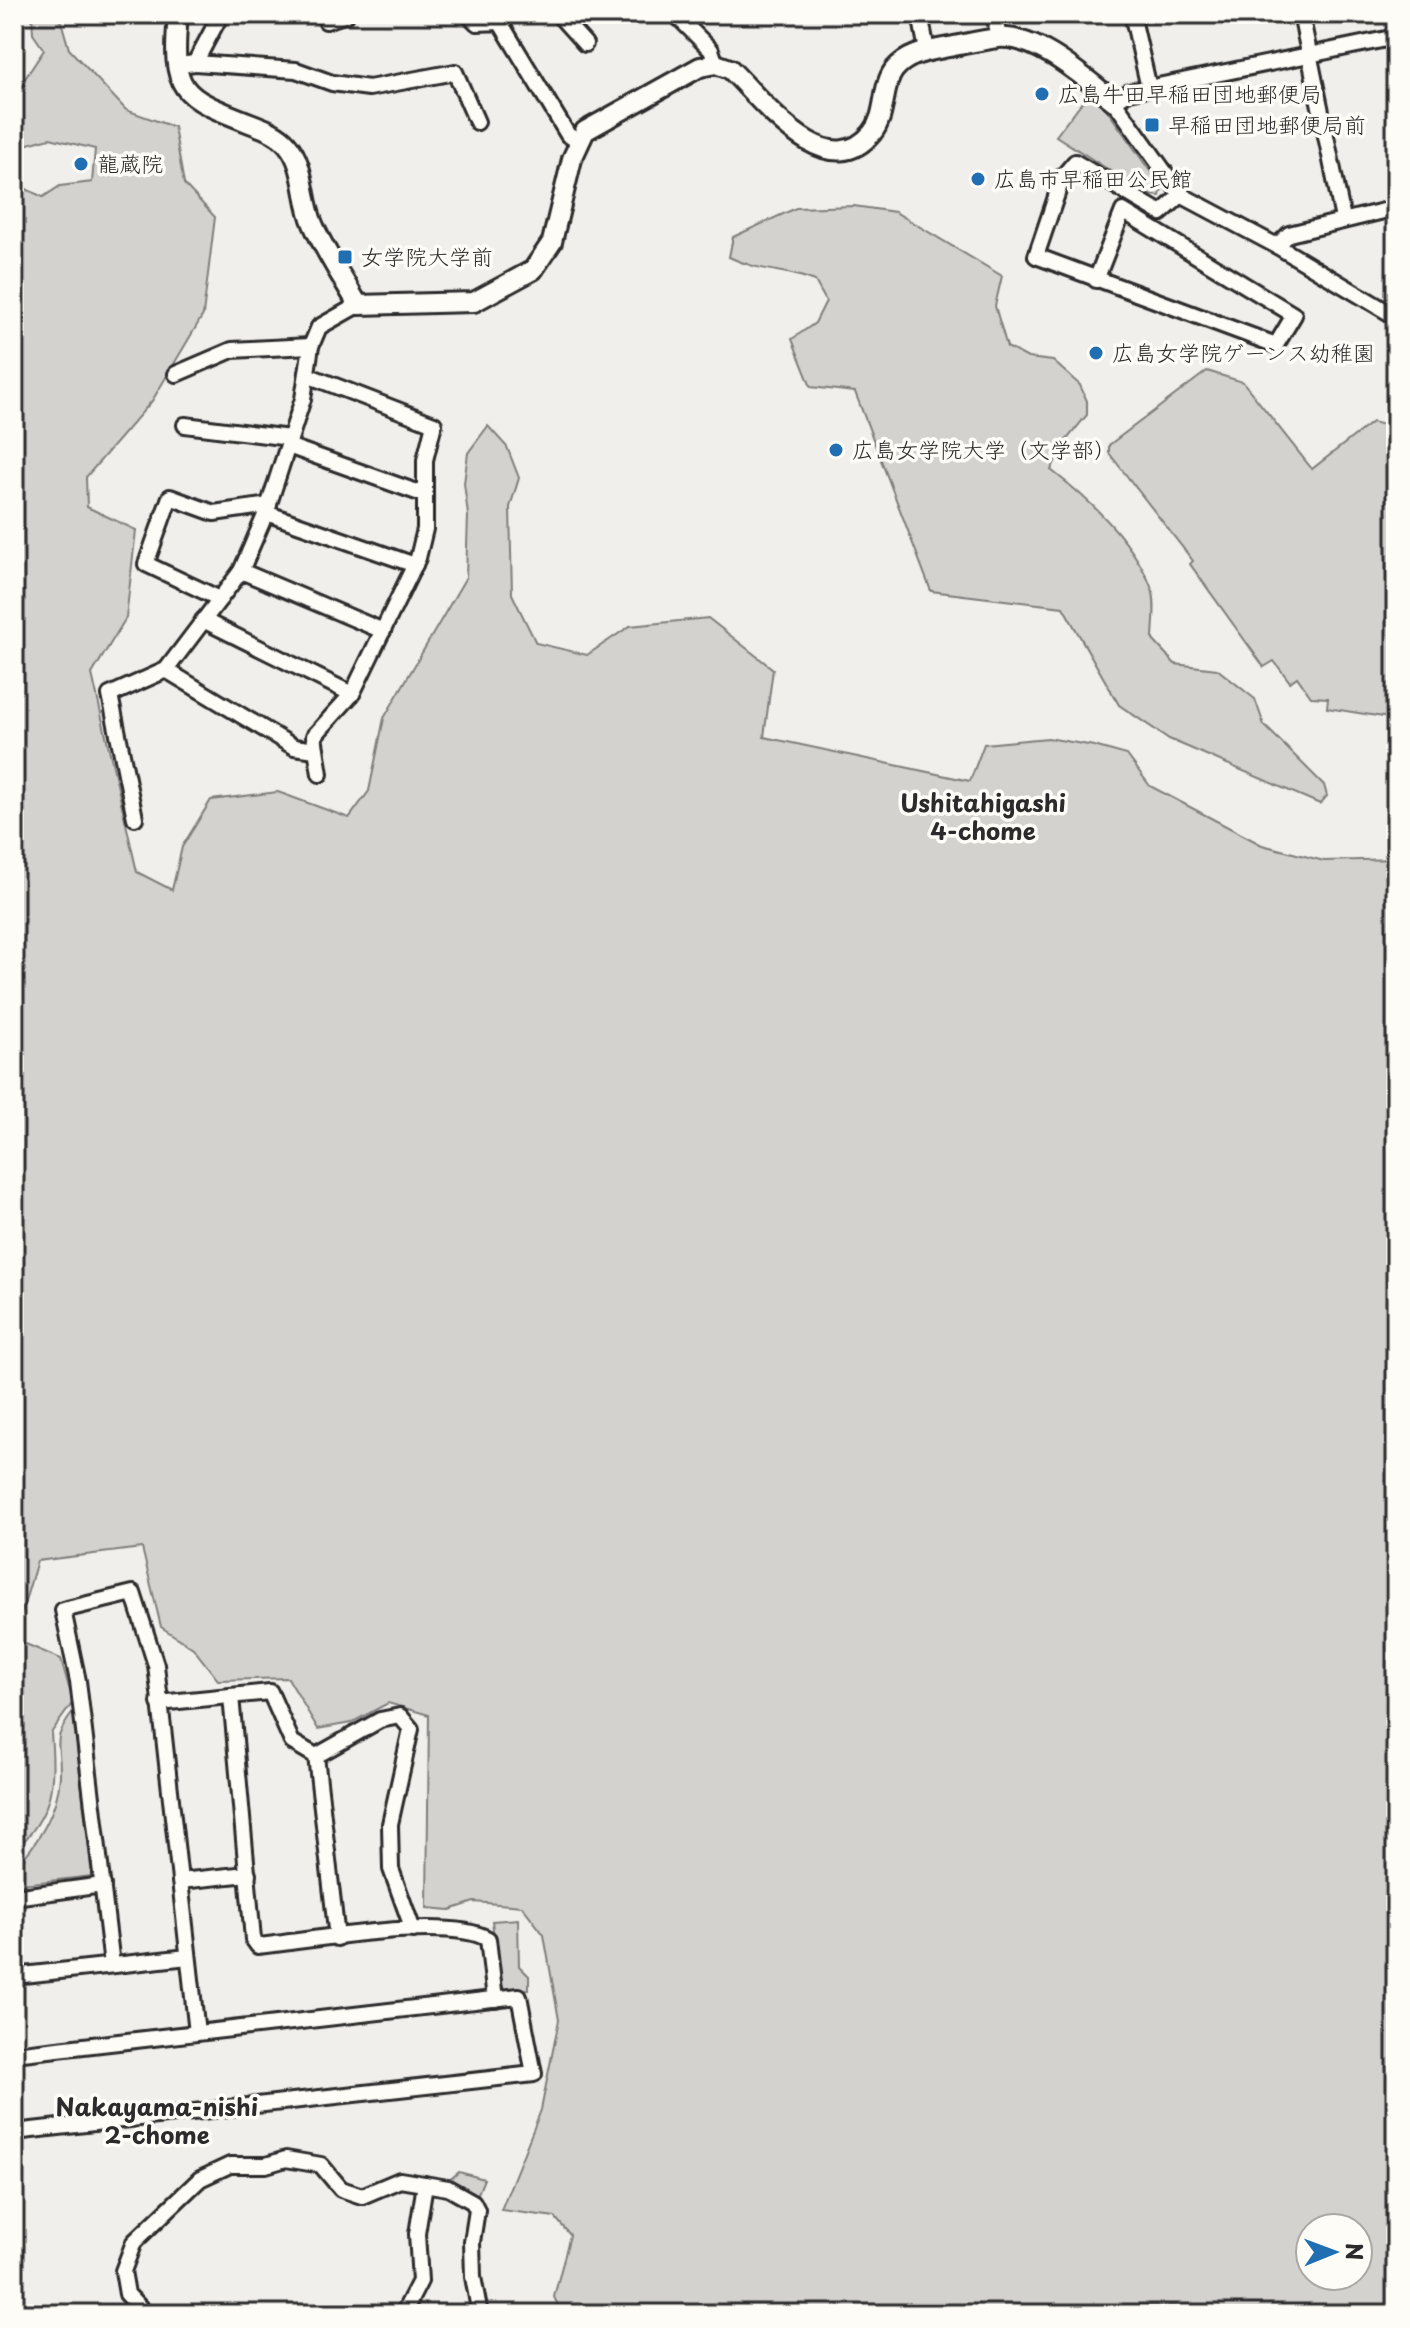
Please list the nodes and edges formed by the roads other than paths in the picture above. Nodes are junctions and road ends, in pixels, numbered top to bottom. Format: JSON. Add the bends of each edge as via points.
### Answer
{"nodes":[{"id":1,"x":178,"y":14,"type":"edge"},
{"id":2,"x":221,"y":14,"type":"edge"},
{"id":3,"x":347,"y":14,"type":"edge"},
{"id":4,"x":468,"y":14,"type":"edge"},
{"id":5,"x":558,"y":14,"type":"edge"},
{"id":6,"x":675,"y":14,"type":"edge"},
{"id":7,"x":920,"y":14,"type":"edge"},
{"id":8,"x":994,"y":14,"type":"edge"},
{"id":9,"x":1132,"y":14,"type":"edge"},
{"id":10,"x":1301,"y":14,"type":"edge"},
{"id":11,"x":326,"y":21,"type":"dead end"},
{"id":12,"x":1396,"y":37,"type":"edge"},
{"id":13,"x":999,"y":38,"type":"junction"},
{"id":14,"x":585,"y":44,"type":"dead end"},
{"id":15,"x":927,"y":51,"type":"junction"},
{"id":16,"x":1309,"y":54,"type":"junction"},
{"id":17,"x":195,"y":63,"type":"junction"},
{"id":18,"x":175,"y":64,"type":"junction"},
{"id":19,"x":716,"y":64,"type":"junction"},
{"id":20,"x":1149,"y":88,"type":"junction"},
{"id":21,"x":1114,"y":101,"type":"junction"},
{"id":22,"x":477,"y":122,"type":"dead end"},
{"id":23,"x":578,"y":141,"type":"junction"},
{"id":24,"x":1181,"y":195,"type":"junction"},
{"id":25,"x":1396,"y":208,"type":"edge"},
{"id":26,"x":1343,"y":219,"type":"junction"},
{"id":27,"x":1277,"y":246,"type":"junction"},
{"id":28,"x":1096,"y":280,"type":"junction"},
{"id":29,"x":358,"y":305,"type":"junction"},
{"id":30,"x":1396,"y":317,"type":"edge"},
{"id":31,"x":311,"y":346,"type":"junction"},
{"id":32,"x":176,"y":374,"type":"dead end"},
{"id":33,"x":307,"y":375,"type":"junction"},
{"id":34,"x":185,"y":425,"type":"dead end"},
{"id":35,"x":289,"y":442,"type":"junction"},
{"id":36,"x":425,"y":495,"type":"junction"},
{"id":37,"x":267,"y":509,"type":"junction"},
{"id":38,"x":415,"y":565,"type":"junction"},
{"id":39,"x":241,"y":571,"type":"junction"},
{"id":40,"x":220,"y":599,"type":"junction"},
{"id":41,"x":203,"y":620,"type":"junction"},
{"id":42,"x":383,"y":631,"type":"junction"},
{"id":43,"x":166,"y":670,"type":"junction"},
{"id":44,"x":352,"y":694,"type":"junction"},
{"id":45,"x":316,"y":750,"type":"junction"},
{"id":46,"x":320,"y":774,"type":"dead end"},
{"id":47,"x":135,"y":818,"type":"dead end"},
{"id":48,"x":231,"y":1696,"type":"junction"},
{"id":49,"x":159,"y":1703,"type":"junction"},
{"id":50,"x":316,"y":1756,"type":"junction"},
{"id":51,"x":248,"y":1874,"type":"junction"},
{"id":52,"x":180,"y":1881,"type":"junction"},
{"id":53,"x":103,"y":1885,"type":"junction"},
{"id":54,"x":14,"y":1897,"type":"edge"},
{"id":55,"x":413,"y":1930,"type":"junction"},
{"id":56,"x":337,"y":1938,"type":"junction"},
{"id":57,"x":188,"y":1957,"type":"junction"},
{"id":58,"x":112,"y":1965,"type":"junction"},
{"id":59,"x":14,"y":1976,"type":"edge"},
{"id":60,"x":495,"y":1999,"type":"junction"},
{"id":61,"x":197,"y":2033,"type":"junction"},
{"id":62,"x":14,"y":2054,"type":"edge"},
{"id":63,"x":14,"y":2132,"type":"edge"},
{"id":64,"x":425,"y":2184,"type":"junction"},
{"id":65,"x":146,"y":2314,"type":"edge"},
{"id":66,"x":403,"y":2314,"type":"edge"},
{"id":67,"x":480,"y":2314,"type":"edge"}],
"edges":[{"from":1,"to":18,"type":"street"},
{"from":2,"to":17,"type":"street"},
{"from":3,"to":11,"type":"street"},
{"from":4,"to":23,"type":"street","via":[[477,23],[500,22],[568,135]]},
{"from":5,"to":14,"type":"street"},
{"from":6,"to":19,"type":"street","via":[[711,50]]},
{"from":7,"to":15,"type":"street"},
{"from":8,"to":13,"type":"street"},
{"from":9,"to":20,"type":"street"},
{"from":10,"to":16,"type":"street"},
{"from":12,"to":16,"type":"street"},
{"from":13,"to":15,"type":"street"},
{"from":13,"to":21,"type":"street","via":[[1052,54]]},
{"from":15,"to":19,"type":"street","via":[[907,58],[892,72],[871,134],[830,151],[813,147],[730,69]]},
{"from":16,"to":20,"type":"street"},
{"from":16,"to":26,"type":"street"},
{"from":17,"to":18,"type":"street"},
{"from":17,"to":22,"type":"street","via":[[296,70],[332,83],[369,88],[455,72]]},
{"from":18,"to":29,"type":"street","via":[[178,79],[191,96],[287,143],[298,162],[312,223]]},
{"from":19,"to":23,"type":"street","via":[[700,67],[599,122]]},
{"from":20,"to":21,"type":"street"},
{"from":21,"to":24,"type":"street"},
{"from":23,"to":29,"type":"street","via":[[552,242],[533,270],[474,302]]},
{"from":24,"to":27,"type":"street"},
{"from":24,"to":28,"type":"street","via":[[1161,213],[1075,162],[1063,176],[1036,256]]},
{"from":25,"to":26,"type":"street"},
{"from":26,"to":27,"type":"street","via":[[1289,234]]},
{"from":27,"to":30,"type":"street"},
{"from":28,"to":28,"type":"street","via":[[1276,345],[1294,315],[1123,211]]},
{"from":29,"to":31,"type":"street","via":[[319,327]]},
{"from":31,"to":32,"type":"street","via":[[232,350]]},
{"from":31,"to":33,"type":"street"},
{"from":33,"to":35,"type":"street"},
{"from":33,"to":36,"type":"street","via":[[434,424],[425,460]]},
{"from":34,"to":35,"type":"street"},
{"from":35,"to":36,"type":"street"},
{"from":35,"to":37,"type":"street"},
{"from":36,"to":38,"type":"street","via":[[425,529]]},
{"from":37,"to":38,"type":"street"},
{"from":37,"to":39,"type":"street"},
{"from":37,"to":40,"type":"street","via":[[214,513],[170,497],[146,564]]},
{"from":38,"to":42,"type":"street"},
{"from":39,"to":40,"type":"street"},
{"from":39,"to":42,"type":"street"},
{"from":40,"to":41,"type":"street"},
{"from":41,"to":43,"type":"street"},
{"from":41,"to":44,"type":"street"},
{"from":42,"to":44,"type":"street"},
{"from":43,"to":45,"type":"street","via":[[294,747]]},
{"from":43,"to":47,"type":"street","via":[[110,695]]},
{"from":44,"to":45,"type":"street","via":[[314,736]]},
{"from":45,"to":46,"type":"street"},
{"from":48,"to":49,"type":"street"},
{"from":48,"to":50,"type":"street","via":[[270,1692],[292,1742]]},
{"from":48,"to":51,"type":"street"},
{"from":49,"to":52,"type":"street"},
{"from":49,"to":53,"type":"street","via":[[156,1665],[133,1593],[63,1610],[78,1681]]},
{"from":50,"to":55,"type":"street","via":[[380,1720],[400,1716],[411,1729],[390,1824],[391,1869]]},
{"from":50,"to":56,"type":"street"},
{"from":51,"to":52,"type":"street"},
{"from":51,"to":56,"type":"street","via":[[258,1946]]},
{"from":52,"to":57,"type":"street"},
{"from":53,"to":54,"type":"street"},
{"from":53,"to":58,"type":"street"},
{"from":55,"to":56,"type":"street"},
{"from":55,"to":60,"type":"street","via":[[475,1931],[488,1939]]},
{"from":57,"to":58,"type":"street"},
{"from":57,"to":61,"type":"street"},
{"from":58,"to":59,"type":"street"},
{"from":60,"to":61,"type":"street"},
{"from":60,"to":63,"type":"street","via":[[519,1996],[534,2074]]},
{"from":61,"to":62,"type":"street"},
{"from":64,"to":65,"type":"street","via":[[400,2180],[362,2196],[341,2189],[321,2165],[286,2159],[230,2165],[200,2179],[134,2242],[123,2271],[127,2294]]},
{"from":64,"to":66,"type":"street","via":[[417,2234],[420,2281]]},
{"from":64,"to":67,"type":"street","via":[[448,2188],[477,2210],[472,2242]]}]}
